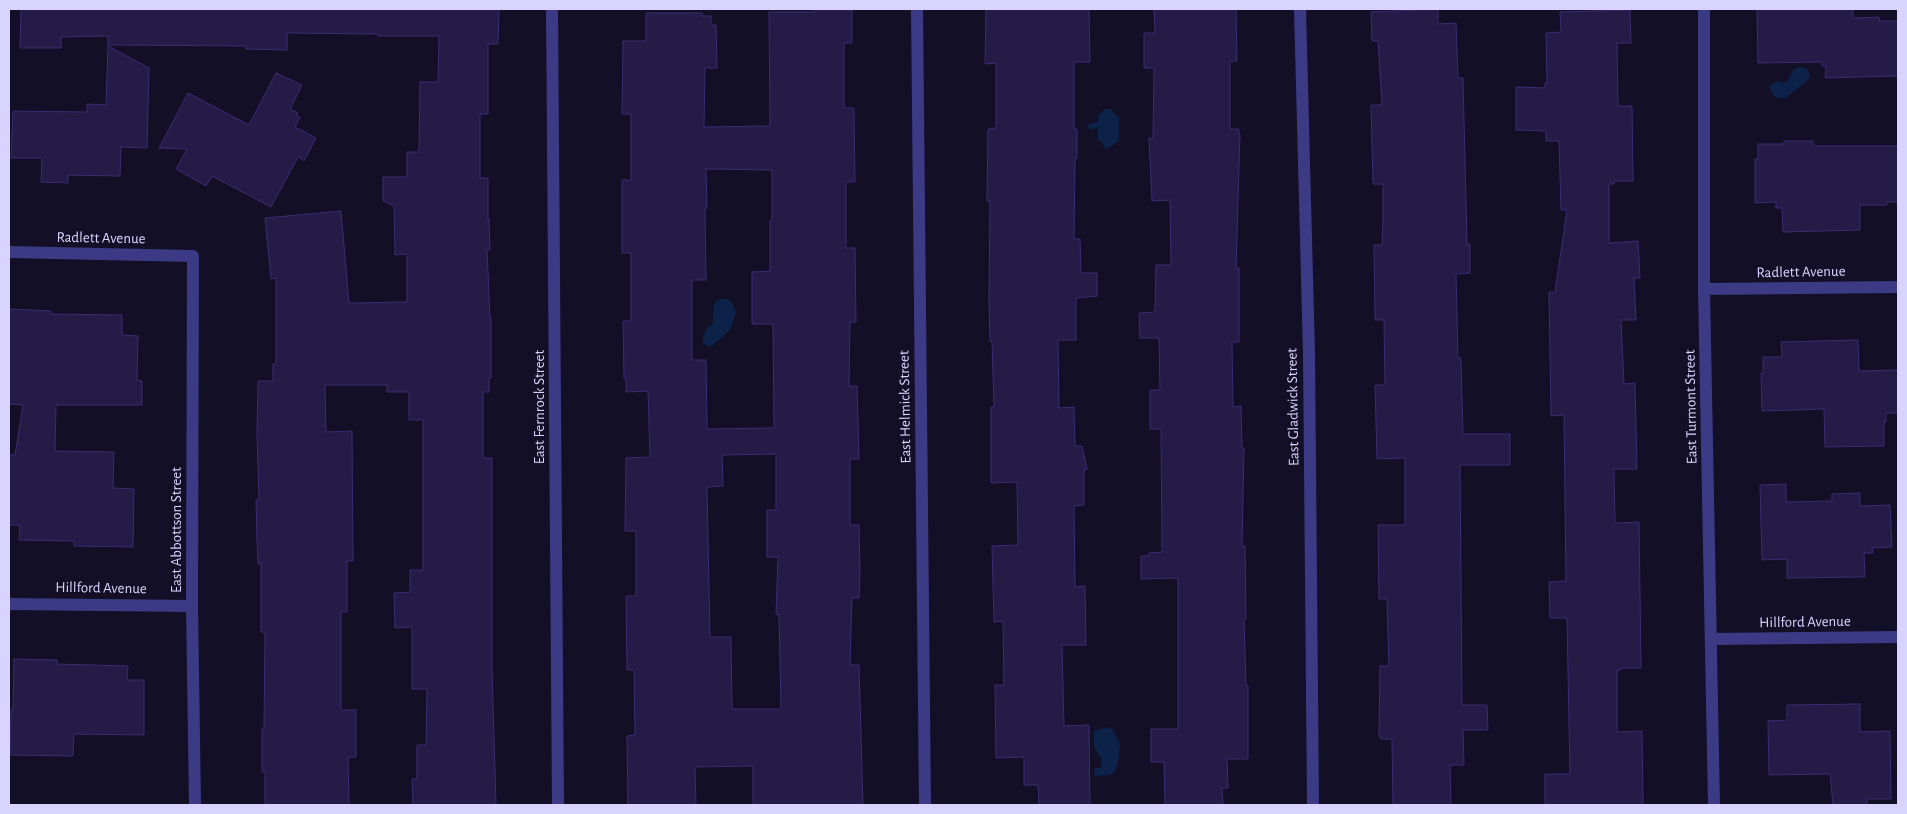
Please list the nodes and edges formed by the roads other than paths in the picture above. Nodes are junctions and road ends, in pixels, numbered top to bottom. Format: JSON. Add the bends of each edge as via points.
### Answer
{"nodes":[{"id":1,"x":552,"y":9,"type":"edge"},
{"id":2,"x":918,"y":9,"type":"edge"},
{"id":3,"x":1300,"y":9,"type":"edge"},
{"id":4,"x":1704,"y":9,"type":"edge"},
{"id":5,"x":9,"y":252,"type":"edge"},
{"id":6,"x":193,"y":256,"type":"joint"},
{"id":7,"x":1898,"y":287,"type":"edge"},
{"id":8,"x":1704,"y":289,"type":"junction"},
{"id":9,"x":9,"y":604,"type":"edge"},
{"id":10,"x":192,"y":606,"type":"junction"},
{"id":11,"x":1898,"y":637,"type":"edge"},
{"id":12,"x":1712,"y":639,"type":"junction"},
{"id":13,"x":195,"y":805,"type":"edge"},
{"id":14,"x":558,"y":805,"type":"edge"},
{"id":15,"x":925,"y":805,"type":"edge"},
{"id":16,"x":1313,"y":805,"type":"edge"},
{"id":17,"x":1714,"y":805,"type":"edge"}],
"edges":[{"from":1,"to":14,"type":"street","name":"East Fernrock Street"},
{"from":2,"to":15,"type":"street","name":"East Helmick Street"},
{"from":3,"to":16,"type":"street","name":"East Gladwick Street","via":[[1309,354]]},
{"from":4,"to":8,"type":"street","name":"East Turmont Street"},
{"from":5,"to":6,"type":"street","name":"Radlett Avenue"},
{"from":6,"to":10,"type":"street","name":"East Abbottson Street"},
{"from":7,"to":8,"type":"street","name":"Radlett Avenue"},
{"from":8,"to":12,"type":"street","name":"East Turmont Street"},
{"from":9,"to":10,"type":"street","name":"Hillford Avenue"},
{"from":10,"to":13,"type":"street","name":"East Abbottson Street"},
{"from":11,"to":12,"type":"street","name":"Hillford Avenue"},
{"from":12,"to":17,"type":"street","name":"East Turmont Street"}]}
